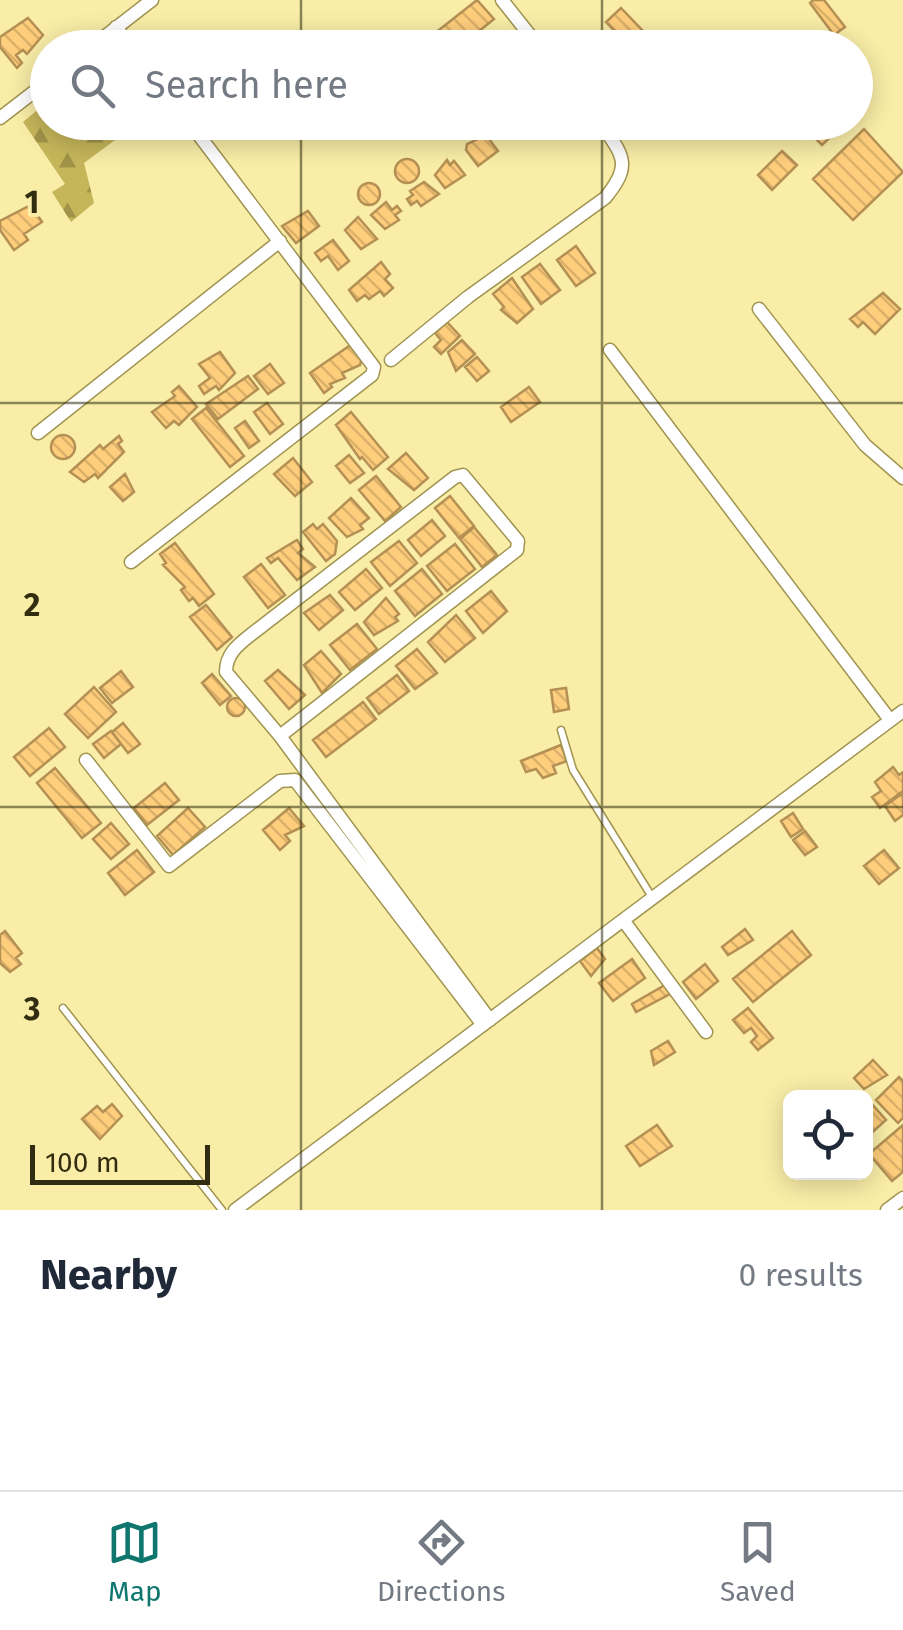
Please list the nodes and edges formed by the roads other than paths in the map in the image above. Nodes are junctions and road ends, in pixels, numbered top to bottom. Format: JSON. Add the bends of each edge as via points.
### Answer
{"nodes":[{"id":1,"x":152,"y":0,"type":"edge"},
{"id":2,"x":502,"y":0,"type":"edge"},
{"id":3,"x":116,"y":27,"type":"junction"},
{"id":4,"x":112,"y":30,"type":"edge"},
{"id":5,"x":118,"y":30,"type":"edge"},
{"id":6,"x":526,"y":30,"type":"edge"},
{"id":7,"x":30,"y":95,"type":"edge"},
{"id":8,"x":0,"y":118,"type":"edge"},
{"id":9,"x":204,"y":140,"type":"edge"},
{"id":10,"x":612,"y":140,"type":"edge"},
{"id":11,"x":280,"y":242,"type":"junction"},
{"id":12,"x":759,"y":309,"type":"dead end"},
{"id":13,"x":610,"y":350,"type":"dead end"},
{"id":14,"x":391,"y":360,"type":"dead end"},
{"id":15,"x":38,"y":433,"type":"dead end"},
{"id":16,"x":903,"y":478,"type":"edge"},
{"id":17,"x":130,"y":562,"type":"dead end"},
{"id":18,"x":903,"y":711,"type":"edge"},
{"id":19,"x":890,"y":720,"type":"junction"},
{"id":20,"x":561,"y":730,"type":"dead end"},
{"id":21,"x":280,"y":736,"type":"junction"},
{"id":22,"x":86,"y":760,"type":"dead end"},
{"id":23,"x":653,"y":898,"type":"junction"},
{"id":24,"x":623,"y":920,"type":"junction"},
{"id":25,"x":63,"y":1008,"type":"dead end"},
{"id":26,"x":486,"y":1022,"type":"junction"},
{"id":27,"x":706,"y":1032,"type":"dead end"},
{"id":28,"x":903,"y":1198,"type":"edge"},
{"id":29,"x":222,"y":1210,"type":"edge"},
{"id":30,"x":235,"y":1210,"type":"edge"},
{"id":31,"x":886,"y":1210,"type":"edge"}],
"edges":[{"from":1,"to":3,"type":"street"},
{"from":2,"to":6,"type":"street"},
{"from":3,"to":4,"type":"street"},
{"from":3,"to":5,"type":"street"},
{"from":7,"to":8,"type":"street"},
{"from":9,"to":11,"type":"street"},
{"from":10,"to":14,"type":"street","via":[[623,157],[622,177],[604,198]]},
{"from":11,"to":15,"type":"street"},
{"from":11,"to":17,"type":"street","via":[[370,358],[372,375]]},
{"from":12,"to":16,"type":"street","via":[[865,444]]},
{"from":13,"to":19,"type":"street"},
{"from":18,"to":19,"type":"street"},
{"from":19,"to":23,"type":"street"},
{"from":20,"to":23,"type":"lane","via":[[573,770]]},
{"from":21,"to":21,"type":"street","via":[[226,672],[234,648],[464,475],[518,541],[517,550]]},
{"from":21,"to":26,"type":"street"},
{"from":22,"to":26,"type":"street","via":[[169,866],[280,781],[294,780]]},
{"from":23,"to":24,"type":"street"},
{"from":24,"to":26,"type":"street"},
{"from":24,"to":27,"type":"street"},
{"from":25,"to":29,"type":"lane"},
{"from":26,"to":30,"type":"street"},
{"from":28,"to":31,"type":"street"}]}
